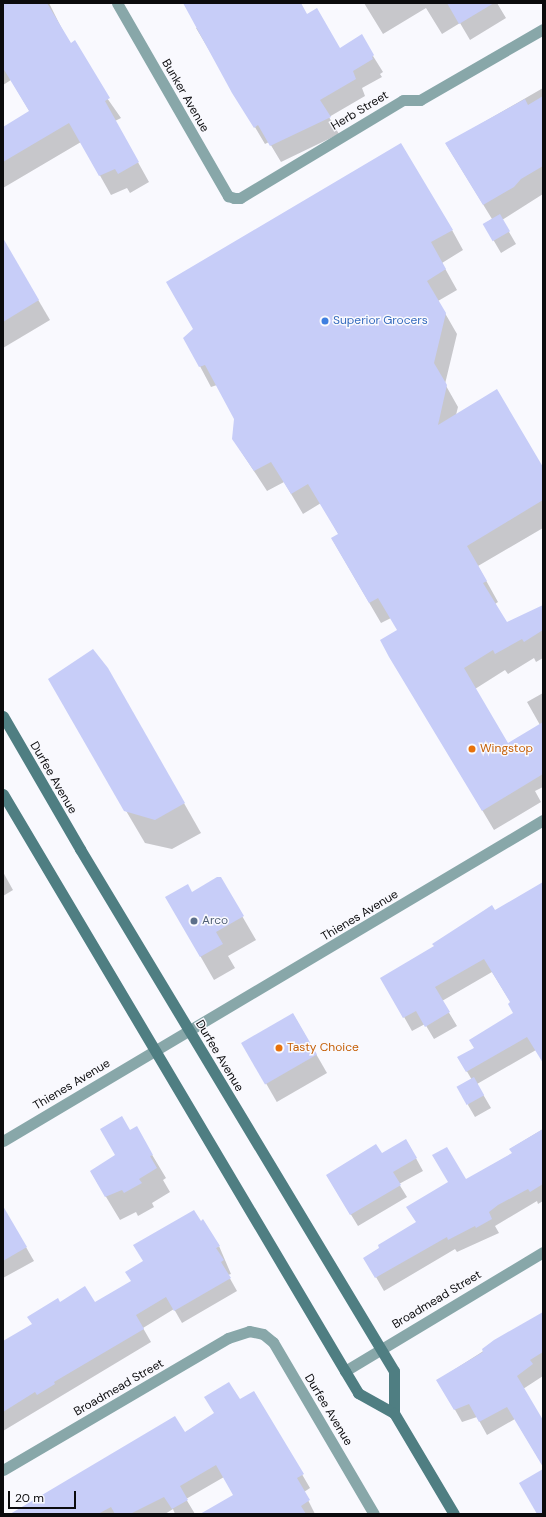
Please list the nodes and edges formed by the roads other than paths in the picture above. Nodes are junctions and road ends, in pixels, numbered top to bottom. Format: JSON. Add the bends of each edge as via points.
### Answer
{"nodes":[{"id":1,"x":117,"y":3,"type":"edge"},
{"id":2,"x":543,"y":29,"type":"edge"},
{"id":3,"x":234,"y":198,"type":"joint"},
{"id":4,"x":3,"y":716,"type":"edge"},
{"id":5,"x":3,"y":794,"type":"edge"},
{"id":6,"x":543,"y":820,"type":"edge"},
{"id":7,"x":189,"y":1032,"type":"junction"},
{"id":8,"x":154,"y":1051,"type":"junction"},
{"id":9,"x":3,"y":1141,"type":"edge"},
{"id":10,"x":543,"y":1252,"type":"edge"},
{"id":11,"x":249,"y":1331,"type":"joint"},
{"id":12,"x":381,"y":1349,"type":"junction"},
{"id":13,"x":344,"y":1371,"type":"junction"},
{"id":14,"x":394,"y":1413,"type":"junction"},
{"id":15,"x":3,"y":1470,"type":"edge"},
{"id":16,"x":374,"y":1514,"type":"edge"},
{"id":17,"x":454,"y":1514,"type":"edge"}],
"edges":[{"from":1,"to":3,"type":"street","name":"Bunker Avenue","via":[[228,196]]},
{"from":2,"to":3,"type":"street","name":"Herb Street","via":[[420,100],[403,100],[240,198]]},
{"from":4,"to":7,"type":"main road","name":"Durfee Avenue"},
{"from":5,"to":8,"type":"main road"},
{"from":6,"to":7,"type":"street","name":"Thienes Avenue"},
{"from":7,"to":8,"type":"street","name":"Thienes Avenue"},
{"from":7,"to":12,"type":"main road","name":"Durfee Avenue"},
{"from":8,"to":9,"type":"street","name":"Thienes Avenue"},
{"from":8,"to":13,"type":"main road"},
{"from":10,"to":12,"type":"street","name":"Broadmead Street"},
{"from":11,"to":15,"type":"street","name":"Broadmead Street","via":[[228,1338]]},
{"from":11,"to":16,"type":"street","name":"Durfee Avenue","via":[[263,1334],[273,1342]]},
{"from":12,"to":13,"type":"street","name":"Broadmead Street"},
{"from":12,"to":14,"type":"main road","name":"Durfee Avenue","via":[[394,1371]]},
{"from":13,"to":14,"type":"main road","via":[[358,1393]]},
{"from":14,"to":17,"type":"main road"}]}
